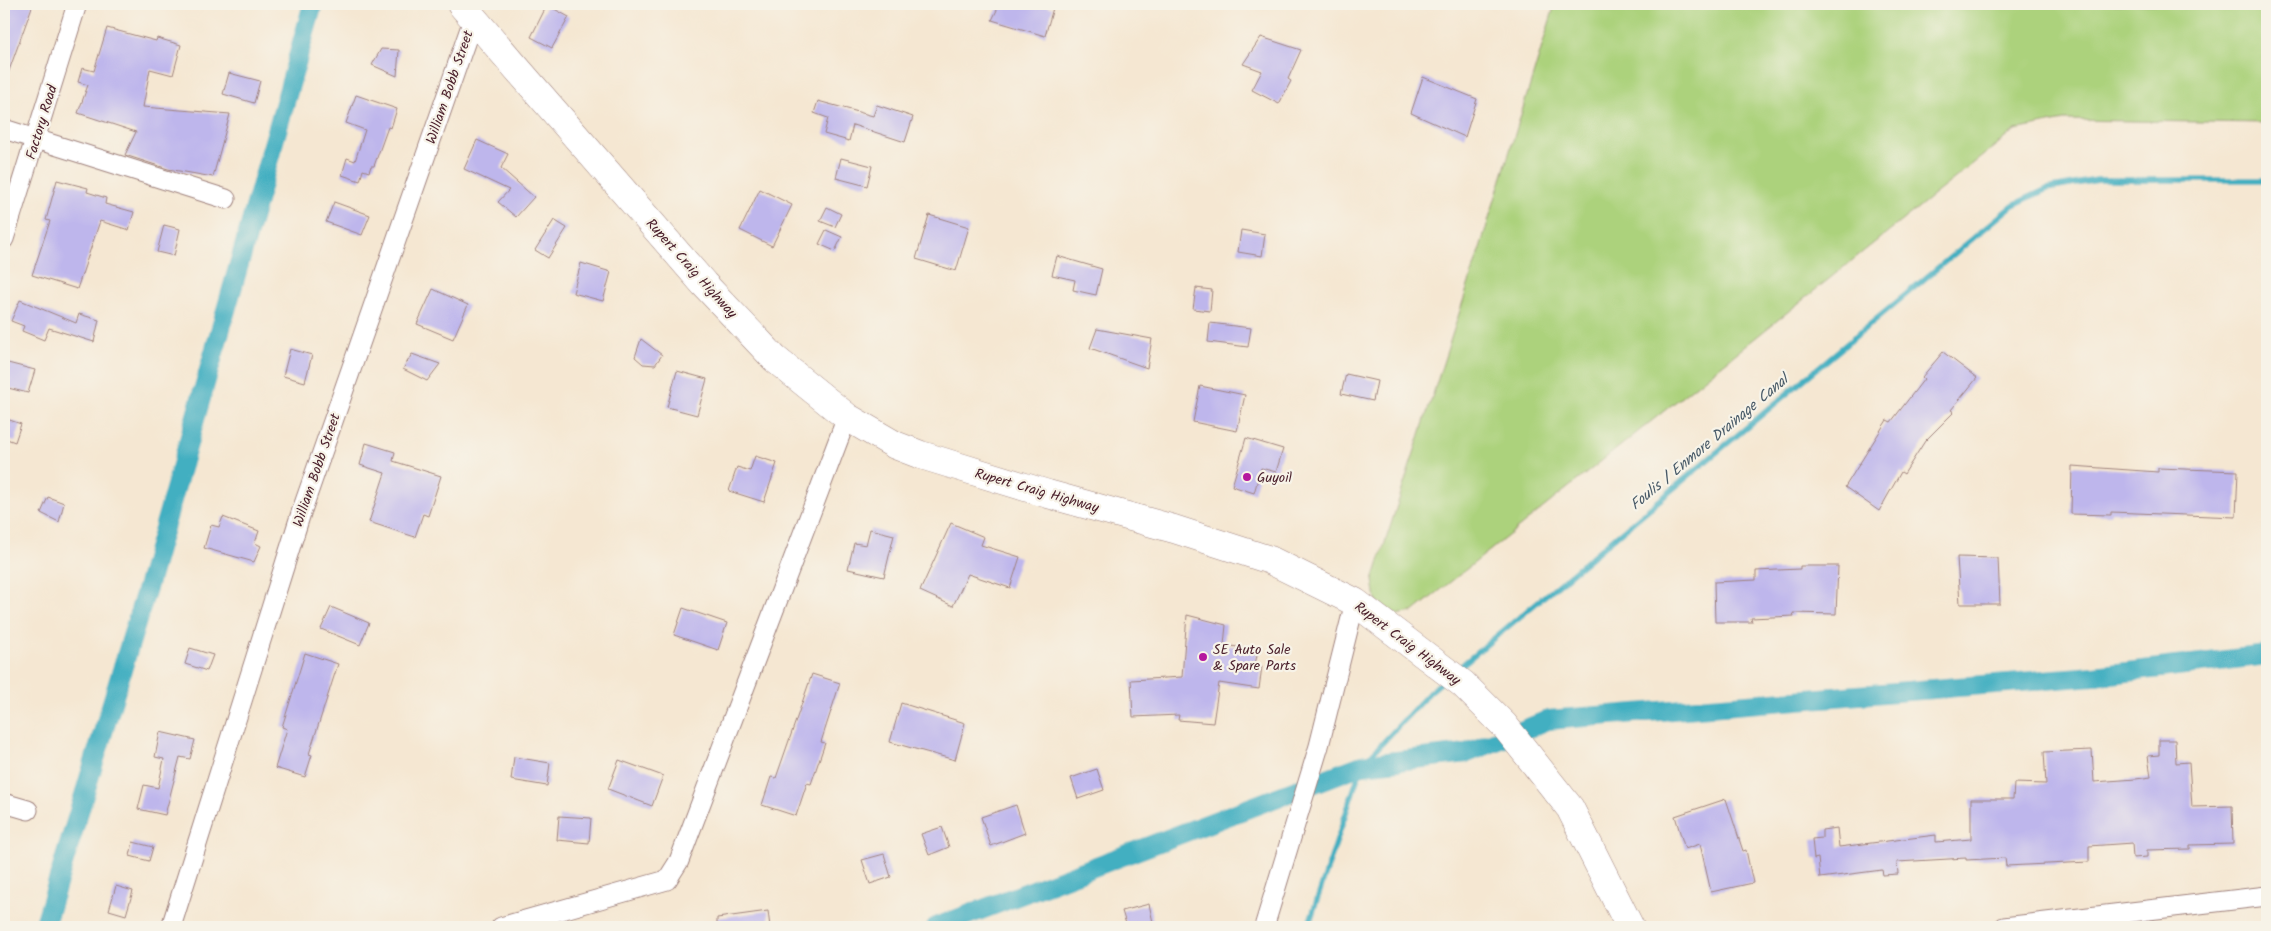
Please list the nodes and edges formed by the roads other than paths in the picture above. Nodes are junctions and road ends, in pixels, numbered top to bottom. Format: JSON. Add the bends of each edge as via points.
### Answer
{"nodes":[{"id":1,"x":77,"y":4,"type":"edge"},
{"id":2,"x":468,"y":10,"type":"edge"},
{"id":3,"x":4,"y":130,"type":"edge"},
{"id":4,"x":36,"y":140,"type":"junction"},
{"id":5,"x":226,"y":199,"type":"dead end"},
{"id":6,"x":4,"y":239,"type":"edge"},
{"id":7,"x":847,"y":417,"type":"junction"},
{"id":8,"x":1355,"y":602,"type":"junction"},
{"id":9,"x":4,"y":803,"type":"edge"},
{"id":10,"x":28,"y":810,"type":"dead end"},
{"id":11,"x":2267,"y":896,"type":"edge"},
{"id":12,"x":2023,"y":926,"type":"edge"},
{"id":13,"x":171,"y":927,"type":"edge"},
{"id":14,"x":501,"y":927,"type":"edge"},
{"id":15,"x":1264,"y":927,"type":"edge"},
{"id":16,"x":1630,"y":927,"type":"edge"},
{"id":17,"x":2004,"y":927,"type":"edge"}],
"edges":[{"from":1,"to":4,"type":"street","name":"Factory Road"},
{"from":2,"to":7,"type":"main road","name":"Rupert Craig Highway","via":[[704,284],[775,359]]},
{"from":2,"to":13,"type":"street","name":"William Bobb Street","via":[[301,513]]},
{"from":3,"to":4,"type":"street"},
{"from":4,"to":5,"type":"street"},
{"from":4,"to":6,"type":"street","name":"Factory Road"},
{"from":7,"to":8,"type":"main road","name":"Rupert Craig Highway","via":[[921,456],[1270,560]]},
{"from":7,"to":14,"type":"street","via":[[679,861],[667,880]]},
{"from":8,"to":15,"type":"street","via":[[1320,746]]},
{"from":8,"to":16,"type":"main road","name":"Rupert Craig Highway","via":[[1463,684],[1504,725],[1570,808]]},
{"from":9,"to":10,"type":"street"},
{"from":11,"to":12,"type":"street"},
{"from":12,"to":17,"type":"street"}]}
